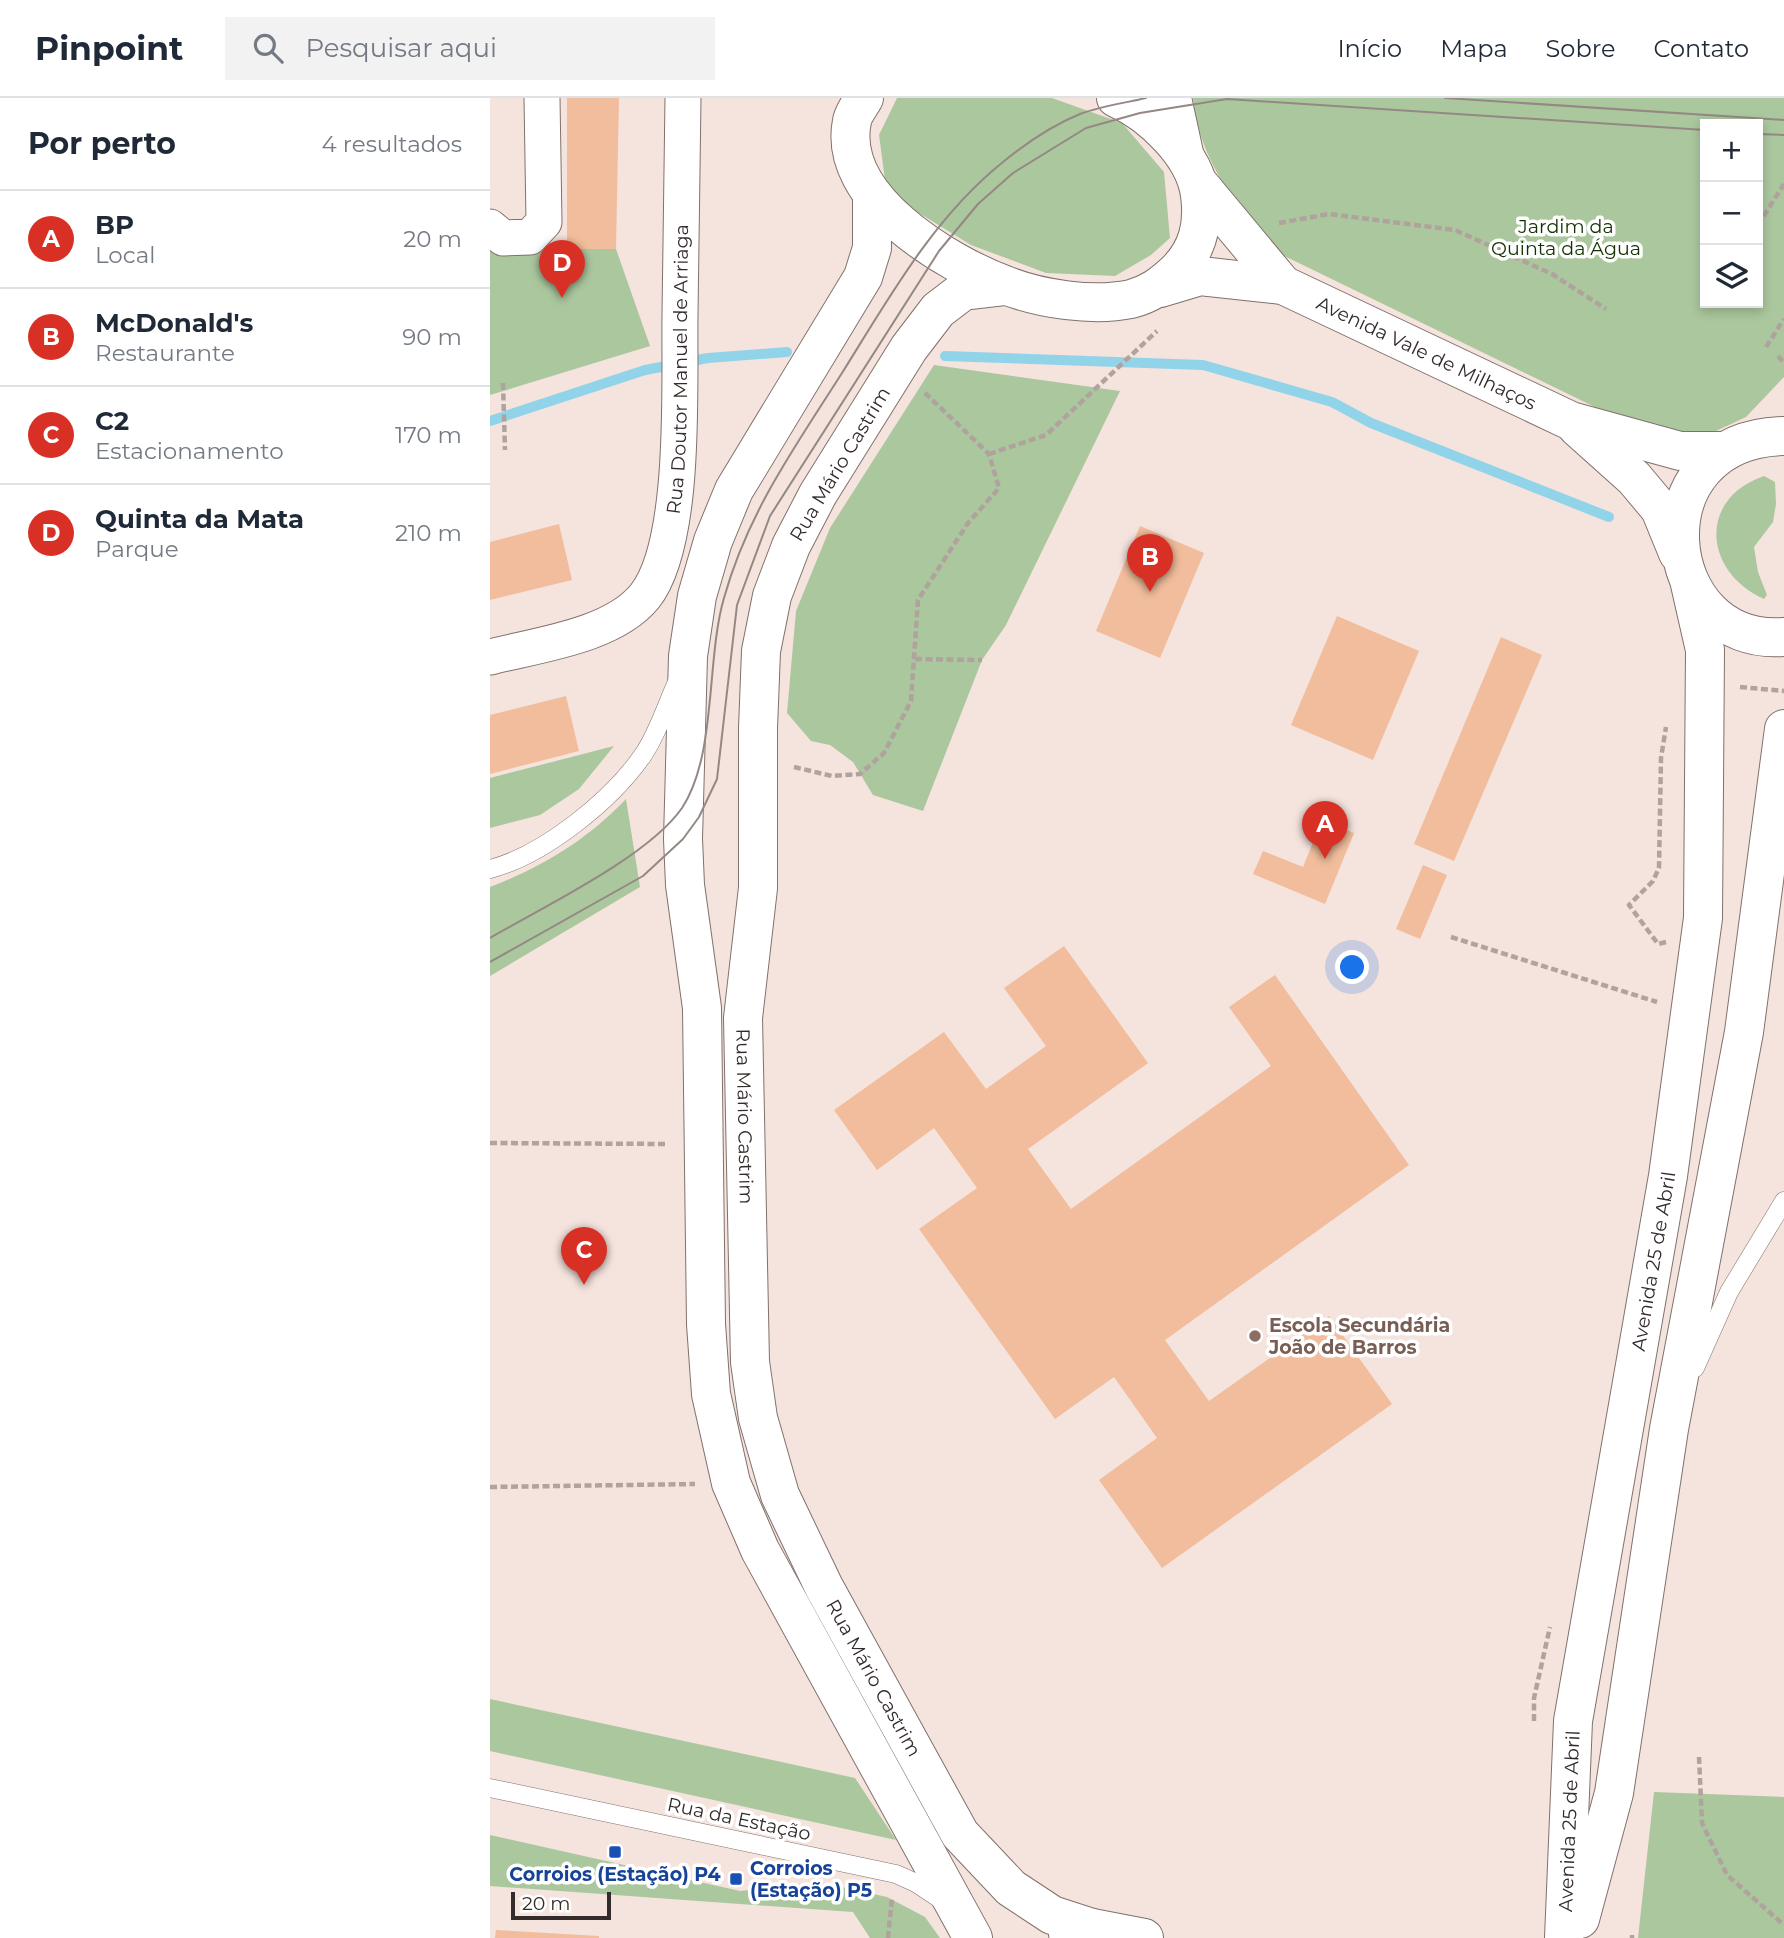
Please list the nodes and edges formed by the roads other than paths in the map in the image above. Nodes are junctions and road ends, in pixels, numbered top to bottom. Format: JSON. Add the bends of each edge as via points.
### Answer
{"nodes":[{"id":1,"x":542,"y":98,"type":"edge"},
{"id":2,"x":683,"y":98,"type":"edge"},
{"id":3,"x":864,"y":98,"type":"edge"},
{"id":4,"x":1116,"y":98,"type":"edge"},
{"id":5,"x":1172,"y":98,"type":"edge"},
{"id":6,"x":1191,"y":169,"type":"junction"},
{"id":7,"x":872,"y":195,"type":"junction"},
{"id":8,"x":490,"y":227,"type":"edge"},
{"id":9,"x":1283,"y":285,"type":"junction"},
{"id":10,"x":1006,"y":286,"type":"junction"},
{"id":11,"x":1158,"y":288,"type":"junction"},
{"id":12,"x":1784,"y":411,"type":"edge"},
{"id":13,"x":1571,"y":421,"type":"junction"},
{"id":14,"x":1784,"y":436,"type":"edge"},
{"id":15,"x":1736,"y":446,"type":"junction"},
{"id":16,"x":1686,"y":573,"type":"junction"},
{"id":17,"x":1784,"y":637,"type":"edge"},
{"id":18,"x":688,"y":656,"type":"junction"},
{"id":19,"x":490,"y":657,"type":"edge"},
{"id":20,"x":1784,"y":729,"type":"edge"},
{"id":21,"x":490,"y":869,"type":"edge"},
{"id":22,"x":1784,"y":1200,"type":"edge"},
{"id":23,"x":1669,"y":1429,"type":"junction"},
{"id":24,"x":490,"y":1788,"type":"edge"},
{"id":25,"x":969,"y":1930,"type":"edge"},
{"id":26,"x":1074,"y":1933,"type":"edge"},
{"id":27,"x":1144,"y":1938,"type":"edge"},
{"id":28,"x":1564,"y":1938,"type":"edge"},
{"id":29,"x":1576,"y":1938,"type":"edge"}],
"edges":[{"from":1,"to":8,"type":"street","via":[[544,222],[530,237],[503,238]]},
{"from":2,"to":19,"type":"street","name":"Rua Doutor Manuel de Arriaga","via":[[677,479],[660,569],[646,595],[618,619]]},
{"from":3,"to":7,"type":"main road","via":[[852,121],[852,147]]},
{"from":4,"to":6,"type":"main road","name":"Avenida Vale de Milhaços","via":[[1140,113]]},
{"from":5,"to":6,"type":"main road"},
{"from":6,"to":9,"type":"main road","name":"Avenida Vale de Milhaços"},
{"from":6,"to":11,"type":"main road","via":[[1203,217],[1186,262]]},
{"from":7,"to":10,"type":"main road","via":[[927,244]]},
{"from":7,"to":18,"type":"main road","name":"Rua Mário Castrim","via":[[872,248],[863,277],[734,490],[697,596]]},
{"from":9,"to":11,"type":"main road","name":"Avenida Vale de Milhaços","via":[[1200,276]]},
{"from":9,"to":13,"type":"main road","name":"Avenida Vale de Milhaços"},
{"from":10,"to":11,"type":"main road","name":"Avenida Vale de Milhaços","via":[[1095,300],[1130,299]]},
{"from":10,"to":26,"type":"main road","name":"Rua Mário Castrim","via":[[963,291],[930,320],[818,494],[772,596],[761,651],[758,888],[743,1018],[750,1351],[758,1418],[780,1495],[824,1587],[960,1835],[1011,1888]]},
{"from":12,"to":15,"type":"main road"},
{"from":13,"to":15,"type":"main road","name":"Avenida Vale de Milhaços","via":[[1680,451]]},
{"from":13,"to":16,"type":"main road","name":"Avenida Vale de Milhaços","via":[[1634,478],[1660,509]]},
{"from":14,"to":15,"type":"main road","name":"Avenida Vale de Milhaços"},
{"from":15,"to":16,"type":"main road","via":[[1695,480],[1685,499],[1679,520]]},
{"from":16,"to":17,"type":"main road","via":[[1718,617],[1758,635]]},
{"from":16,"to":28,"type":"main road","name":"Avenida 25 de Abril","via":[[1705,650],[1703,918],[1668,1176],[1573,1721]]},
{"from":18,"to":21,"type":"lane","via":[[642,757],[605,797],[550,841]]},
{"from":18,"to":25,"type":"main road","name":"Rua Mário Castrim","via":[[683,838],[702,1008],[711,1394],[731,1483],[760,1550]]},
{"from":20,"to":23,"type":"main road","name":"Avenida 25 de Abril","via":[[1752,988]]},
{"from":22,"to":23,"type":"lane","via":[[1729,1292]]},
{"from":23,"to":29,"type":"main road","name":"Avenida 25 de Abril","via":[[1614,1793]]},
{"from":24,"to":25,"type":"lane","name":"Rua da Estação","via":[[896,1874],[936,1895]]},
{"from":26,"to":27,"type":"main road","name":"Rua Mário Castrim"}]}
